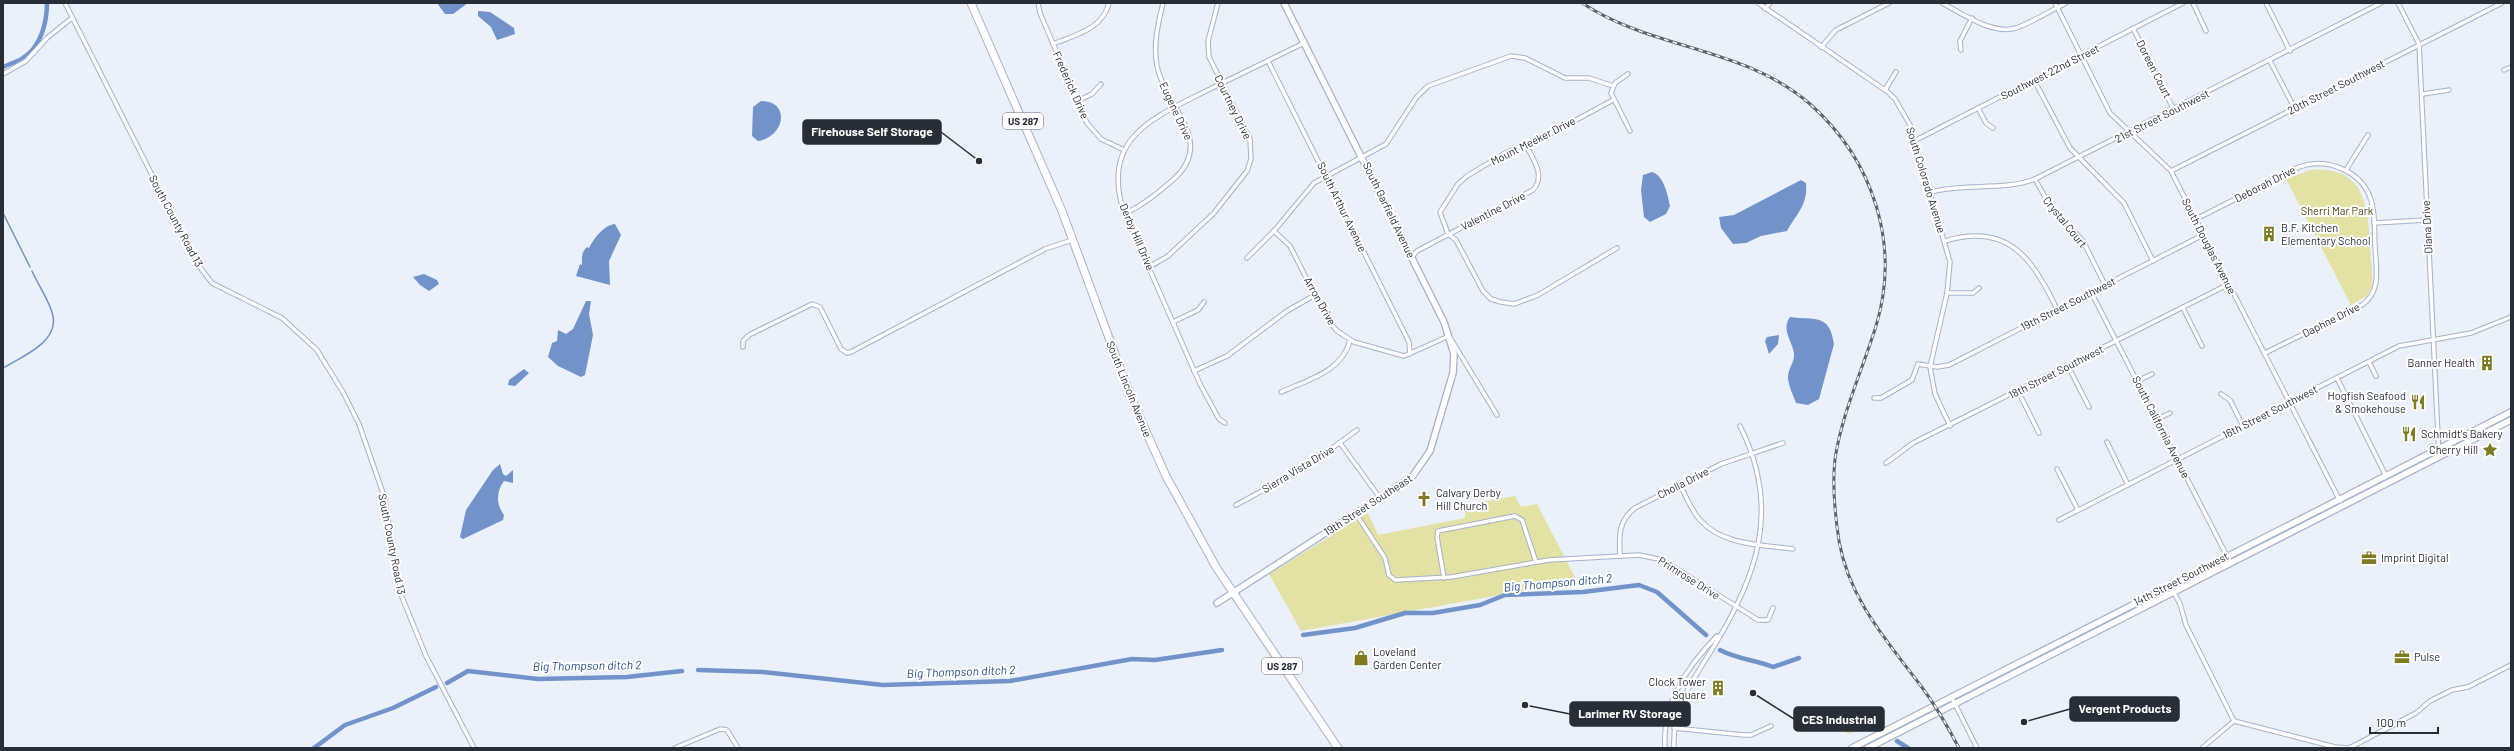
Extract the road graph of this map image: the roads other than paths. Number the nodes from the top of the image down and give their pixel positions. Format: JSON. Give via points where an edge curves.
{"nodes":[{"id":1,"x":65,"y":3,"type":"edge"},
{"id":2,"x":971,"y":3,"type":"edge"},
{"id":3,"x":1038,"y":3,"type":"edge"},
{"id":4,"x":1109,"y":3,"type":"edge"},
{"id":5,"x":1163,"y":3,"type":"edge"},
{"id":6,"x":1218,"y":3,"type":"edge"},
{"id":7,"x":1284,"y":3,"type":"edge"},
{"id":8,"x":1758,"y":3,"type":"edge"},
{"id":9,"x":1770,"y":3,"type":"edge"},
{"id":10,"x":1889,"y":3,"type":"edge"},
{"id":11,"x":1942,"y":3,"type":"edge"},
{"id":12,"x":2055,"y":3,"type":"edge"},
{"id":13,"x":2066,"y":3,"type":"edge"},
{"id":14,"x":2183,"y":3,"type":"edge"},
{"id":15,"x":2193,"y":3,"type":"edge"},
{"id":16,"x":2266,"y":3,"type":"edge"},
{"id":17,"x":2381,"y":3,"type":"edge"},
{"id":18,"x":2398,"y":3,"type":"edge"},
{"id":19,"x":2502,"y":3,"type":"edge"},
{"id":20,"x":2057,"y":8,"type":"junction"},
{"id":21,"x":1766,"y":9,"type":"junction"},
{"id":22,"x":72,"y":18,"type":"junction"},
{"id":23,"x":1972,"y":18,"type":"junction"},
{"id":24,"x":2133,"y":28,"type":"junction"},
{"id":25,"x":2206,"y":31,"type":"dead end"},
{"id":26,"x":1304,"y":43,"type":"junction"},
{"id":27,"x":1053,"y":44,"type":"junction"},
{"id":28,"x":2419,"y":44,"type":"junction"},
{"id":29,"x":1821,"y":47,"type":"junction"},
{"id":30,"x":1961,"y":50,"type":"dead end"},
{"id":31,"x":2290,"y":51,"type":"junction"},
{"id":32,"x":2082,"y":56,"type":"junction"},
{"id":33,"x":1268,"y":61,"type":"junction"},
{"id":34,"x":2270,"y":61,"type":"junction"},
{"id":35,"x":2511,"y":67,"type":"edge"},
{"id":36,"x":2504,"y":70,"type":"dead end"},
{"id":37,"x":1896,"y":72,"type":"dead end"},
{"id":38,"x":3,"y":74,"type":"edge"},
{"id":39,"x":1628,"y":74,"type":"dead end"},
{"id":40,"x":2034,"y":80,"type":"junction"},
{"id":41,"x":1221,"y":83,"type":"junction"},
{"id":42,"x":1102,"y":84,"type":"dead end"},
{"id":43,"x":1613,"y":86,"type":"junction"},
{"id":44,"x":1885,"y":90,"type":"junction"},
{"id":45,"x":2449,"y":90,"type":"dead end"},
{"id":46,"x":2423,"y":94,"type":"junction"},
{"id":47,"x":1613,"y":100,"type":"junction"},
{"id":48,"x":1077,"y":101,"type":"junction"},
{"id":49,"x":1175,"y":107,"type":"junction"},
{"id":50,"x":1978,"y":108,"type":"junction"},
{"id":51,"x":2294,"y":109,"type":"junction"},
{"id":52,"x":2174,"y":110,"type":"junction"},
{"id":53,"x":1993,"y":128,"type":"dead end"},
{"id":54,"x":1630,"y":131,"type":"dead end"},
{"id":55,"x":2130,"y":132,"type":"junction"},
{"id":56,"x":2368,"y":135,"type":"dead end"},
{"id":57,"x":1916,"y":140,"type":"junction"},
{"id":58,"x":1526,"y":145,"type":"junction"},
{"id":59,"x":1124,"y":150,"type":"junction"},
{"id":60,"x":1363,"y":158,"type":"junction"},
{"id":61,"x":2078,"y":158,"type":"junction"},
{"id":62,"x":2346,"y":170,"type":"junction"},
{"id":63,"x":2171,"y":171,"type":"junction"},
{"id":64,"x":1327,"y":176,"type":"junction"},
{"id":65,"x":2035,"y":179,"type":"junction"},
{"id":66,"x":1931,"y":192,"type":"junction"},
{"id":67,"x":1126,"y":213,"type":"junction"},
{"id":68,"x":2196,"y":219,"type":"junction"},
{"id":69,"x":2427,"y":220,"type":"junction"},
{"id":70,"x":2374,"y":223,"type":"junction"},
{"id":71,"x":1274,"y":231,"type":"junction"},
{"id":72,"x":1448,"y":234,"type":"junction"},
{"id":73,"x":2203,"y":235,"type":"junction"},
{"id":74,"x":1072,"y":240,"type":"junction"},
{"id":75,"x":1945,"y":241,"type":"junction"},
{"id":76,"x":1617,"y":248,"type":"dead end"},
{"id":77,"x":1412,"y":257,"type":"junction"},
{"id":78,"x":1247,"y":258,"type":"dead end"},
{"id":79,"x":2153,"y":261,"type":"junction"},
{"id":80,"x":1149,"y":267,"type":"junction"},
{"id":81,"x":2229,"y":284,"type":"junction"},
{"id":82,"x":2105,"y":285,"type":"junction"},
{"id":83,"x":1979,"y":288,"type":"dead end"},
{"id":84,"x":2091,"y":292,"type":"junction"},
{"id":85,"x":1947,"y":293,"type":"junction"},
{"id":86,"x":1315,"y":294,"type":"junction"},
{"id":87,"x":1204,"y":302,"type":"dead end"},
{"id":88,"x":2183,"y":308,"type":"junction"},
{"id":89,"x":2057,"y":309,"type":"junction"},
{"id":90,"x":2511,"y":316,"type":"edge"},
{"id":91,"x":1173,"y":322,"type":"junction"},
{"id":92,"x":1449,"y":336,"type":"junction"},
{"id":93,"x":1350,"y":340,"type":"junction"},
{"id":94,"x":2433,"y":340,"type":"junction"},
{"id":95,"x":2117,"y":341,"type":"junction"},
{"id":96,"x":2202,"y":346,"type":"dead end"},
{"id":97,"x":743,"y":347,"type":"dead end"},
{"id":98,"x":1410,"y":354,"type":"junction"},
{"id":99,"x":2265,"y":354,"type":"junction"},
{"id":100,"x":2368,"y":362,"type":"junction"},
{"id":101,"x":2068,"y":366,"type":"junction"},
{"id":102,"x":1930,"y":367,"type":"junction"},
{"id":103,"x":1194,"y":371,"type":"junction"},
{"id":104,"x":2152,"y":374,"type":"dead end"},
{"id":105,"x":2376,"y":376,"type":"dead end"},
{"id":106,"x":2337,"y":378,"type":"junction"},
{"id":107,"x":2137,"y":381,"type":"junction"},
{"id":108,"x":2018,"y":391,"type":"junction"},
{"id":109,"x":1282,"y":392,"type":"dead end"},
{"id":110,"x":2222,"y":394,"type":"dead end"},
{"id":111,"x":1874,"y":398,"type":"dead end"},
{"id":112,"x":2289,"y":402,"type":"junction"},
{"id":113,"x":2088,"y":407,"type":"dead end"},
{"id":114,"x":2511,"y":412,"type":"edge"},
{"id":115,"x":2170,"y":413,"type":"dead end"},
{"id":116,"x":1497,"y":415,"type":"dead end"},
{"id":117,"x":2156,"y":419,"type":"junction"},
{"id":118,"x":2511,"y":420,"type":"edge"},
{"id":119,"x":1225,"y":423,"type":"dead end"},
{"id":120,"x":1740,"y":426,"type":"dead end"},
{"id":121,"x":1950,"y":426,"type":"junction"},
{"id":122,"x":2243,"y":426,"type":"junction"},
{"id":123,"x":1357,"y":430,"type":"dead end"},
{"id":124,"x":2039,"y":433,"type":"dead end"},
{"id":125,"x":2107,"y":442,"type":"dead end"},
{"id":126,"x":1340,"y":443,"type":"junction"},
{"id":127,"x":1783,"y":443,"type":"dead end"},
{"id":128,"x":2438,"y":450,"type":"junction"},
{"id":129,"x":1752,"y":453,"type":"junction"},
{"id":130,"x":2439,"y":456,"type":"junction"},
{"id":131,"x":2177,"y":460,"type":"junction"},
{"id":132,"x":1886,"y":463,"type":"dead end"},
{"id":133,"x":2057,"y":468,"type":"dead end"},
{"id":134,"x":2386,"y":476,"type":"junction"},
{"id":135,"x":1680,"y":484,"type":"junction"},
{"id":136,"x":2128,"y":485,"type":"junction"},
{"id":137,"x":1381,"y":498,"type":"junction"},
{"id":138,"x":2340,"y":503,"type":"junction"},
{"id":139,"x":1236,"y":505,"type":"dead end"},
{"id":140,"x":2078,"y":510,"type":"junction"},
{"id":141,"x":1356,"y":514,"type":"junction"},
{"id":142,"x":2059,"y":520,"type":"dead end"},
{"id":143,"x":1759,"y":543,"type":"junction"},
{"id":144,"x":1793,"y":548,"type":"dead end"},
{"id":145,"x":1620,"y":556,"type":"junction"},
{"id":146,"x":2227,"y":556,"type":"junction"},
{"id":147,"x":1536,"y":562,"type":"junction"},
{"id":148,"x":2230,"y":562,"type":"junction"},
{"id":149,"x":1444,"y":578,"type":"junction"},
{"id":150,"x":2170,"y":584,"type":"junction"},
{"id":151,"x":2174,"y":591,"type":"junction"},
{"id":152,"x":1232,"y":593,"type":"junction"},
{"id":153,"x":1217,"y":603,"type":"dead end"},
{"id":154,"x":1736,"y":608,"type":"junction"},
{"id":155,"x":1773,"y":608,"type":"dead end"},
{"id":156,"x":1719,"y":634,"type":"junction"},
{"id":157,"x":2511,"y":665,"type":"edge"},
{"id":158,"x":1951,"y":696,"type":"junction"},
{"id":159,"x":1955,"y":703,"type":"junction"},
{"id":160,"x":2234,"y":721,"type":"junction"},
{"id":161,"x":1770,"y":726,"type":"dead end"},
{"id":162,"x":1674,"y":728,"type":"junction"},
{"id":163,"x":474,"y":748,"type":"edge"},
{"id":164,"x":675,"y":748,"type":"edge"},
{"id":165,"x":738,"y":748,"type":"edge"},
{"id":166,"x":1338,"y":748,"type":"edge"},
{"id":167,"x":1665,"y":748,"type":"edge"},
{"id":168,"x":1674,"y":748,"type":"edge"},
{"id":169,"x":1852,"y":748,"type":"edge"},
{"id":170,"x":1868,"y":748,"type":"edge"},
{"id":171,"x":1977,"y":748,"type":"edge"},
{"id":172,"x":2202,"y":748,"type":"edge"}],
"edges":[{"from":1,"to":22,"type":"street","name":"South County Road 13"},
{"from":2,"to":74,"type":"highway","name":"South Lincoln Avenue","number":"US 287"},
{"from":3,"to":27,"type":"street","name":"Frederick Drive"},
{"from":4,"to":27,"type":"street","via":[[1105,15],[1097,24]]},
{"from":5,"to":49,"type":"street","name":"Eugene Drive","via":[[1156,30],[1156,58],[1163,84]]},
{"from":6,"to":41,"type":"street","name":"Courtney Drive","via":[[1208,45],[1211,61]]},
{"from":7,"to":26,"type":"main road","name":"South Garfield Avenue"},
{"from":8,"to":21,"type":"street","name":"South Colorado Avenue"},
{"from":9,"to":21,"type":"street"},
{"from":10,"to":29,"type":"street","via":[[1836,30]]},
{"from":11,"to":23,"type":"street"},
{"from":12,"to":20,"type":"street","name":"South Douglas Avenue"},
{"from":13,"to":20,"type":"street"},
{"from":14,"to":24,"type":"street","name":"Southwest 22nd Street"},
{"from":15,"to":25,"type":"street"},
{"from":16,"to":31,"type":"street"},
{"from":17,"to":31,"type":"street","name":"21st Street Southwest"},
{"from":18,"to":28,"type":"street","name":"Diana Drive"},
{"from":19,"to":28,"type":"street","name":"20th Street Southwest"},
{"from":20,"to":23,"type":"street","via":[[2013,28],[1994,28]]},
{"from":20,"to":32,"type":"street","name":"South Douglas Avenue"},
{"from":21,"to":29,"type":"street","name":"South Colorado Avenue"},
{"from":22,"to":38,"type":"street","via":[[47,38],[26,61]]},
{"from":22,"to":163,"type":"street","name":"South County Road 13","via":[[196,262],[212,283],[282,318],[317,350],[344,394],[359,424],[384,496],[402,597],[426,656]]},
{"from":23,"to":30,"type":"street","via":[[1960,41]]},
{"from":24,"to":32,"type":"street","name":"Southwest 22nd Street"},
{"from":24,"to":52,"type":"street","name":"Doreen Court"},
{"from":26,"to":33,"type":"street","name":"Derby Hill Drive"},
{"from":26,"to":60,"type":"main road","name":"South Garfield Avenue"},
{"from":27,"to":48,"type":"street","name":"Frederick Drive"},
{"from":28,"to":46,"type":"street","name":"Diana Drive"},
{"from":28,"to":51,"type":"street","name":"20th Street Southwest"},
{"from":29,"to":44,"type":"street","name":"South Colorado Avenue"},
{"from":31,"to":34,"type":"street","name":"21st Street Southwest"},
{"from":32,"to":40,"type":"street","name":"Southwest 22nd Street"},
{"from":32,"to":55,"type":"street","name":"South Douglas Avenue","via":[[2110,113]]},
{"from":33,"to":41,"type":"street","name":"Derby Hill Drive"},
{"from":33,"to":64,"type":"street","name":"South Arthur Avenue"},
{"from":34,"to":51,"type":"street"},
{"from":34,"to":52,"type":"street","name":"21st Street Southwest"},
{"from":35,"to":36,"type":"street"},
{"from":37,"to":44,"type":"street"},
{"from":39,"to":43,"type":"street"},
{"from":40,"to":50,"type":"street","name":"Southwest 22nd Street"},
{"from":40,"to":61,"type":"street","via":[[2064,139]]},
{"from":41,"to":49,"type":"street","name":"Derby Hill Drive"},
{"from":41,"to":80,"type":"street","name":"Courtney Drive","via":[[1251,143],[1251,159],[1247,171],[1214,213],[1162,260]]},
{"from":42,"to":48,"type":"street","via":[[1092,94]]},
{"from":43,"to":47,"type":"street"},
{"from":43,"to":60,"type":"street","via":[[1589,78],[1565,78],[1525,58],[1505,57],[1428,86],[1416,98],[1386,144]]},
{"from":44,"to":57,"type":"street","name":"South Colorado Avenue","via":[[1906,115]]},
{"from":45,"to":46,"type":"street"},
{"from":46,"to":69,"type":"street","name":"Diana Drive"},
{"from":47,"to":54,"type":"street"},
{"from":47,"to":58,"type":"street","name":"Mount Meeker Drive"},
{"from":48,"to":59,"type":"street","name":"Frederick Drive","via":[[1085,119],[1097,135],[1109,144]]},
{"from":49,"to":59,"type":"street","name":"Derby Hill Drive","via":[[1144,124]]},
{"from":49,"to":67,"type":"street","name":"Eugene Drive","via":[[1192,142],[1192,154],[1188,163],[1158,194]]},
{"from":50,"to":53,"type":"street","via":[[1986,123]]},
{"from":50,"to":57,"type":"street","name":"Southwest 22nd Street"},
{"from":51,"to":63,"type":"street","name":"20th Street Southwest"},
{"from":52,"to":55,"type":"street","name":"21st Street Southwest"},
{"from":55,"to":61,"type":"street","name":"21st Street Southwest"},
{"from":55,"to":63,"type":"street","name":"South Douglas Avenue"},
{"from":56,"to":62,"type":"street"},
{"from":57,"to":66,"type":"street","name":"South Colorado Avenue"},
{"from":58,"to":72,"type":"street","name":"Mount Meeker Drive","via":[[1507,152],[1458,184],[1440,212]]},
{"from":58,"to":72,"type":"street","name":"Valentine Drive","via":[[1538,172],[1535,187],[1530,192]]},
{"from":59,"to":67,"type":"street","name":"Derby Hill Drive","via":[[1118,180]]},
{"from":60,"to":64,"type":"street"},
{"from":60,"to":77,"type":"main road","name":"South Garfield Avenue"},
{"from":61,"to":65,"type":"street","name":"21st Street Southwest"},
{"from":61,"to":79,"type":"street","via":[[2124,203]]},
{"from":62,"to":68,"type":"street","name":"Deborah Drive","via":[[2324,163],[2304,165]]},
{"from":62,"to":70,"type":"street","name":"Deborah Drive","via":[[2356,177],[2369,195]]},
{"from":63,"to":68,"type":"street","name":"South Douglas Avenue"},
{"from":64,"to":71,"type":"street","via":[[1311,186]]},
{"from":64,"to":98,"type":"street","name":"South Arthur Avenue","via":[[1409,342]]},
{"from":65,"to":66,"type":"street","name":"21st Street Southwest","via":[[2020,184],[1950,187]]},
{"from":65,"to":82,"type":"street","name":"Crystal Court","via":[[2050,206],[2083,241]]},
{"from":66,"to":75,"type":"street","name":"South Colorado Avenue"},
{"from":67,"to":80,"type":"street","name":"Derby Hill Drive"},
{"from":68,"to":73,"type":"street","name":"South Douglas Avenue"},
{"from":69,"to":70,"type":"street"},
{"from":69,"to":94,"type":"street","name":"Diana Drive"},
{"from":70,"to":99,"type":"street","name":"Daphne Drive","via":[[2376,282],[2371,297],[2362,305]]},
{"from":71,"to":78,"type":"street"},
{"from":71,"to":86,"type":"street","name":"Arron Drive","via":[[1290,246]]},
{"from":72,"to":76,"type":"street","name":"Mount Meeker Drive","via":[[1456,240],[1483,291],[1491,299],[1514,304],[1538,296]]},
{"from":72,"to":77,"type":"street","name":"Valentine Drive","via":[[1417,251]]},
{"from":73,"to":79,"type":"street","name":"19th Street Southwest"},
{"from":73,"to":81,"type":"street","name":"South Douglas Avenue"},
{"from":74,"to":97,"type":"street","via":[[1045,249],[851,352],[841,349],[822,309],[812,304],[749,335],[743,341]]},
{"from":74,"to":152,"type":"highway","name":"South Lincoln Avenue","number":"US 287","via":[[1146,434],[1200,540]]},
{"from":75,"to":85,"type":"street","name":"South Colorado Avenue","via":[[1950,262]]},
{"from":75,"to":89,"type":"street","via":[[1991,236],[2008,242],[2039,272]]},
{"from":77,"to":92,"type":"main road","name":"South Garfield Avenue"},
{"from":79,"to":82,"type":"street","name":"19th Street Southwest"},
{"from":80,"to":91,"type":"street","name":"Derby Hill Drive"},
{"from":81,"to":88,"type":"street","name":"18th Street Southwest"},
{"from":81,"to":99,"type":"street","name":"South Douglas Avenue"},
{"from":82,"to":84,"type":"street","name":"19th Street Southwest"},
{"from":83,"to":85,"type":"street","via":[[1973,293]]},
{"from":84,"to":89,"type":"street","name":"19th Street Southwest"},
{"from":84,"to":95,"type":"street","name":"South California Avenue"},
{"from":85,"to":102,"type":"street","name":"South Colorado Avenue"},
{"from":86,"to":93,"type":"street","name":"Arron Drive","via":[[1330,323],[1337,332]]},
{"from":86,"to":103,"type":"street","via":[[1287,311],[1227,356]]},
{"from":87,"to":91,"type":"street","via":[[1198,310]]},
{"from":88,"to":95,"type":"street","name":"18th Street Southwest"},
{"from":88,"to":96,"type":"street"},
{"from":89,"to":102,"type":"street","name":"19th Street Southwest","via":[[1948,365]]},
{"from":90,"to":94,"type":"street","name":"16th Street Southwest","via":[[2478,331]]},
{"from":91,"to":103,"type":"street","name":"Derby Hill Drive"},
{"from":92,"to":98,"type":"street","name":"Arron Drive"},
{"from":92,"to":116,"type":"street","name":"South Garfield Avenue"},
{"from":92,"to":137,"type":"main road","name":"19th Street Southeast","via":[[1454,354],[1453,373],[1430,451],[1412,477]]},
{"from":93,"to":98,"type":"street","name":"Arron Drive","via":[[1395,355]]},
{"from":93,"to":109,"type":"street","via":[[1344,356],[1334,366]]},
{"from":94,"to":100,"type":"street","name":"16th Street Southwest","via":[[2406,344]]},
{"from":94,"to":128,"type":"street","name":"Diana Drive"},
{"from":95,"to":101,"type":"street","name":"18th Street Southwest"},
{"from":95,"to":107,"type":"street","name":"South California Avenue"},
{"from":99,"to":112,"type":"street","name":"South Douglas Avenue"},
{"from":100,"to":105,"type":"street"},
{"from":100,"to":106,"type":"street","name":"16th Street Southwest"},
{"from":101,"to":108,"type":"street","name":"18th Street Southwest"},
{"from":101,"to":113,"type":"street"},
{"from":102,"to":111,"type":"street","name":"19th Street Southwest","via":[[1918,364],[1912,380],[1882,398]]},
{"from":102,"to":121,"type":"street","name":"South Colorado Avenue","via":[[1935,394]]},
{"from":103,"to":119,"type":"street","name":"Derby Hill Drive","via":[[1219,419]]},
{"from":104,"to":107,"type":"street"},
{"from":106,"to":112,"type":"street","name":"16th Street Southwest"},
{"from":106,"to":134,"type":"street"},
{"from":107,"to":117,"type":"street","name":"South California Avenue"},
{"from":108,"to":121,"type":"street","name":"18th Street Southwest"},
{"from":108,"to":124,"type":"street"},
{"from":110,"to":122,"type":"street","via":[[2230,400]]},
{"from":112,"to":122,"type":"street","name":"16th Street Southwest"},
{"from":112,"to":138,"type":"street","name":"South Douglas Avenue"},
{"from":114,"to":128,"type":"main road","name":"14th Street Southwest"},
{"from":115,"to":117,"type":"street"},
{"from":117,"to":131,"type":"street","name":"South California Avenue"},
{"from":118,"to":130,"type":"main road","name":"14th Street Southwest"},
{"from":120,"to":129,"type":"street"},
{"from":121,"to":132,"type":"street","name":"18th Street Southwest","via":[[1913,444]]},
{"from":122,"to":131,"type":"street","name":"16th Street Southwest"},
{"from":123,"to":126,"type":"street","name":"Sierra Vista Drive"},
{"from":125,"to":136,"type":"street"},
{"from":126,"to":137,"type":"street"},
{"from":126,"to":139,"type":"street","name":"Sierra Vista Drive","via":[[1306,467]]},
{"from":127,"to":129,"type":"street","name":"Cholla Drive"},
{"from":128,"to":130,"type":"street","name":"Diana Drive"},
{"from":128,"to":134,"type":"main road","name":"14th Street Southwest"},
{"from":129,"to":135,"type":"street","name":"Cholla Drive","via":[[1721,464]]},
{"from":129,"to":143,"type":"street","via":[[1761,504]]},
{"from":130,"to":138,"type":"main road","name":"14th Street Southwest"},
{"from":131,"to":136,"type":"street","name":"16th Street Southwest"},
{"from":131,"to":146,"type":"street","name":"South California Avenue"},
{"from":133,"to":140,"type":"street"},
{"from":134,"to":138,"type":"main road","name":"14th Street Southwest"},
{"from":135,"to":143,"type":"street","via":[[1696,515],[1711,530],[1732,539]]},
{"from":135,"to":145,"type":"street","name":"Cholla Drive","via":[[1635,508],[1626,516],[1619,531]]},
{"from":136,"to":140,"type":"street","name":"16th Street Southwest"},
{"from":137,"to":141,"type":"main road","name":"19th Street Southeast"},
{"from":138,"to":146,"type":"main road","name":"14th Street Southwest"},
{"from":138,"to":148,"type":"main road","name":"14th Street Southwest"},
{"from":140,"to":142,"type":"street","name":"16th Street Southwest"},
{"from":141,"to":149,"type":"street","name":"Primrose Drive","via":[[1385,558],[1389,575],[1393,579]]},
{"from":141,"to":152,"type":"main road","name":"19th Street Southeast"},
{"from":143,"to":144,"type":"street"},
{"from":143,"to":154,"type":"street","via":[[1749,580]]},
{"from":145,"to":147,"type":"street","name":"Primrose Drive"},
{"from":145,"to":154,"type":"street","name":"Primrose Drive","via":[[1647,555],[1662,560]]},
{"from":146,"to":148,"type":"street","name":"South California Avenue"},
{"from":146,"to":150,"type":"main road","name":"14th Street Southwest"},
{"from":147,"to":149,"type":"street","name":"Primrose Drive"},
{"from":147,"to":149,"type":"street","via":[[1522,520],[1515,516],[1438,531]]},
{"from":148,"to":151,"type":"main road","name":"14th Street Southwest"},
{"from":150,"to":151,"type":"street"},
{"from":150,"to":158,"type":"main road","name":"14th Street Southwest"},
{"from":151,"to":159,"type":"main road","name":"14th Street Southwest"},
{"from":151,"to":160,"type":"street","via":[[2186,625]]},
{"from":152,"to":153,"type":"main road","name":"19th Street Southeast"},
{"from":152,"to":166,"type":"highway","name":"South Lincoln Avenue","number":"US 287"},
{"from":154,"to":155,"type":"street","name":"Primrose Drive","via":[[1765,622]]},
{"from":154,"to":156,"type":"street"},
{"from":156,"to":162,"type":"street","via":[[1683,695]]},
{"from":156,"to":167,"type":"street","via":[[1689,669],[1674,695],[1665,726]]},
{"from":157,"to":160,"type":"street","via":[[2468,687],[2452,690],[2430,701],[2416,713],[2349,748],[2335,747]]},
{"from":158,"to":159,"type":"street"},
{"from":158,"to":169,"type":"main road","name":"14th Street Southwest"},
{"from":159,"to":170,"type":"main road","name":"14th Street Southwest"},
{"from":159,"to":171,"type":"street"},
{"from":160,"to":172,"type":"street"},
{"from":161,"to":162,"type":"street","via":[[1744,736]]},
{"from":162,"to":168,"type":"street"},
{"from":164,"to":165,"type":"street","via":[[715,730],[727,730]]}]}
